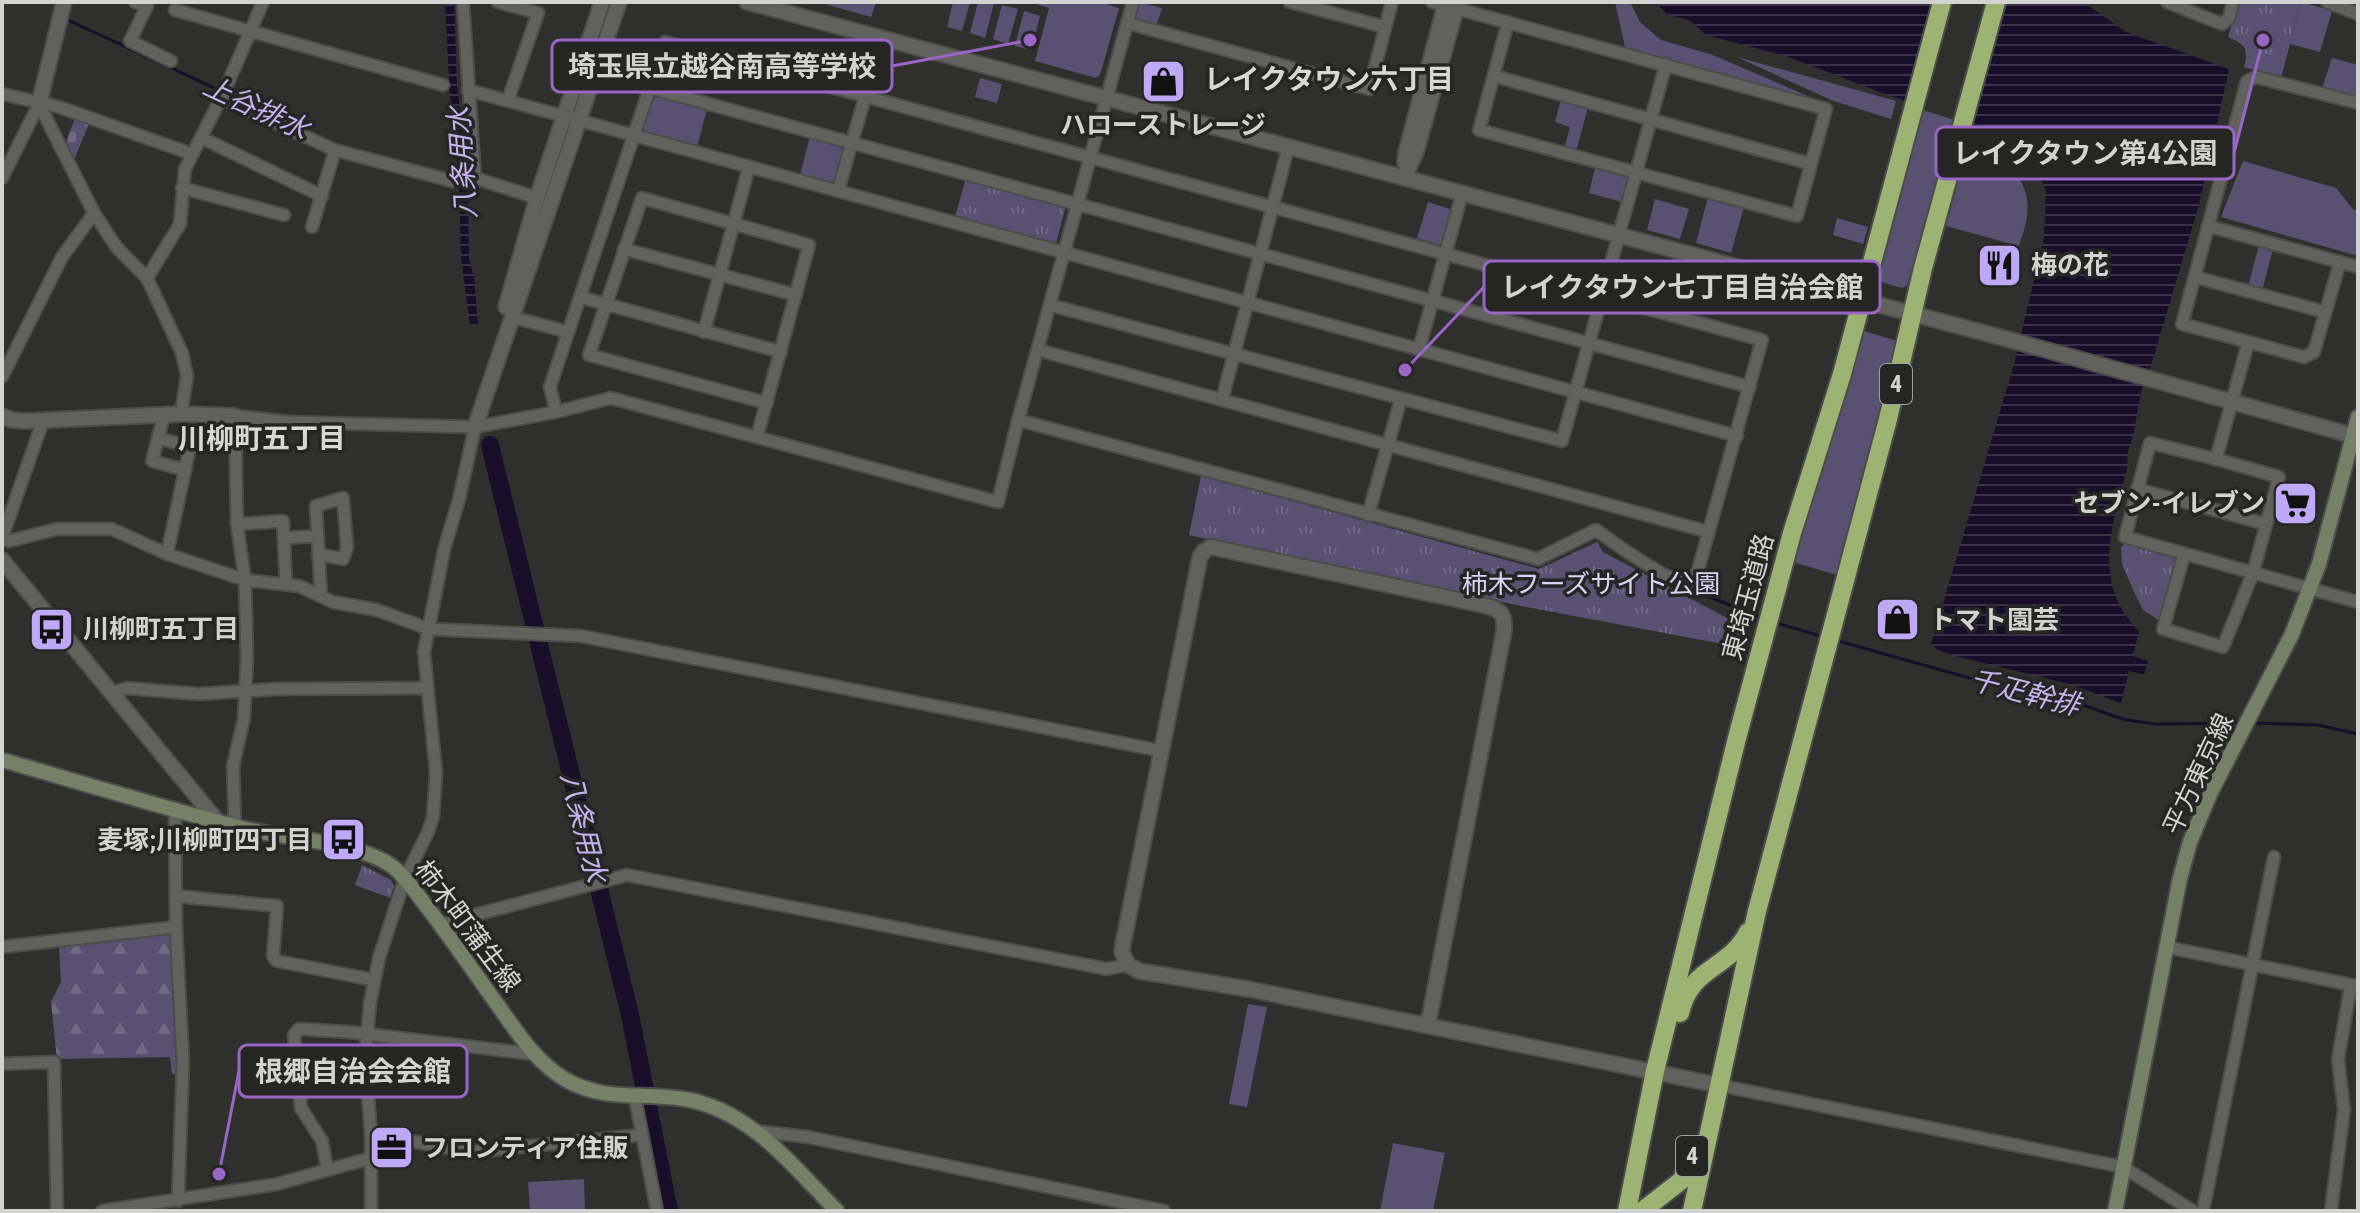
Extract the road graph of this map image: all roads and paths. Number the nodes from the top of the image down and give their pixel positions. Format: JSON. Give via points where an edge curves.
{"nodes":[{"id":1,"x":64,"y":2,"type":"edge"},
{"id":2,"x":135,"y":2,"type":"edge"},
{"id":3,"x":263,"y":2,"type":"edge"},
{"id":4,"x":463,"y":2,"type":"edge"},
{"id":5,"x":498,"y":2,"type":"edge"},
{"id":6,"x":602,"y":2,"type":"edge"},
{"id":7,"x":619,"y":2,"type":"edge"},
{"id":8,"x":747,"y":2,"type":"edge"},
{"id":9,"x":1133,"y":2,"type":"edge"},
{"id":10,"x":1290,"y":2,"type":"edge"},
{"id":11,"x":1392,"y":2,"type":"edge"},
{"id":12,"x":1942,"y":2,"type":"edge"},
{"id":13,"x":1996,"y":2,"type":"edge"},
{"id":14,"x":2167,"y":2,"type":"edge"},
{"id":15,"x":2233,"y":2,"type":"edge"},
{"id":16,"x":2327,"y":2,"type":"edge"},
{"id":17,"x":1448,"y":4,"type":"edge"},
{"id":18,"x":175,"y":10,"type":"dead end"},
{"id":19,"x":2358,"y":14,"type":"edge"},
{"id":20,"x":1508,"y":22,"type":"junction"},
{"id":21,"x":1127,"y":23,"type":"junction"},
{"id":22,"x":1385,"y":27,"type":"junction"},
{"id":23,"x":251,"y":32,"type":"junction"},
{"id":24,"x":882,"y":38,"type":"junction"},
{"id":25,"x":171,"y":61,"type":"dead end"},
{"id":26,"x":1666,"y":64,"type":"junction"},
{"id":27,"x":1494,"y":76,"type":"junction"},
{"id":28,"x":443,"y":85,"type":"dead end"},
{"id":29,"x":650,"y":88,"type":"junction"},
{"id":30,"x":468,"y":90,"type":"junction"},
{"id":31,"x":2,"y":94,"type":"edge"},
{"id":32,"x":223,"y":94,"type":"junction"},
{"id":33,"x":866,"y":96,"type":"junction"},
{"id":34,"x":1106,"y":98,"type":"junction"},
{"id":35,"x":508,"y":100,"type":"junction"},
{"id":36,"x":2358,"y":103,"type":"edge"},
{"id":37,"x":39,"y":104,"type":"junction"},
{"id":38,"x":1650,"y":118,"type":"junction"},
{"id":39,"x":571,"y":119,"type":"junction"},
{"id":40,"x":634,"y":136,"type":"junction"},
{"id":41,"x":202,"y":138,"type":"junction"},
{"id":42,"x":852,"y":142,"type":"junction"},
{"id":43,"x":1288,"y":148,"type":"junction"},
{"id":44,"x":335,"y":150,"type":"junction"},
{"id":45,"x":192,"y":154,"type":"junction"},
{"id":46,"x":1090,"y":157,"type":"junction"},
{"id":47,"x":1811,"y":164,"type":"junction"},
{"id":48,"x":749,"y":167,"type":"junction"},
{"id":49,"x":1636,"y":174,"type":"junction"},
{"id":50,"x":2,"y":178,"type":"edge"},
{"id":51,"x":1404,"y":178,"type":"junction"},
{"id":52,"x":452,"y":181,"type":"dead end"},
{"id":53,"x":182,"y":188,"type":"junction"},
{"id":54,"x":838,"y":191,"type":"junction"},
{"id":55,"x":1462,"y":194,"type":"junction"},
{"id":56,"x":322,"y":196,"type":"junction"},
{"id":57,"x":537,"y":198,"type":"junction"},
{"id":58,"x":1078,"y":204,"type":"junction"},
{"id":59,"x":1273,"y":206,"type":"junction"},
{"id":60,"x":94,"y":213,"type":"junction"},
{"id":61,"x":284,"y":215,"type":"dead end"},
{"id":62,"x":733,"y":224,"type":"junction"},
{"id":63,"x":2208,"y":226,"type":"junction"},
{"id":64,"x":312,"y":227,"type":"dead end"},
{"id":65,"x":1618,"y":237,"type":"junction"},
{"id":66,"x":624,"y":249,"type":"junction"},
{"id":67,"x":1065,"y":253,"type":"junction"},
{"id":68,"x":1260,"y":254,"type":"junction"},
{"id":69,"x":1446,"y":254,"type":"junction"},
{"id":70,"x":2340,"y":262,"type":"junction"},
{"id":71,"x":2358,"y":267,"type":"edge"},
{"id":72,"x":719,"y":275,"type":"junction"},
{"id":73,"x":2195,"y":277,"type":"junction"},
{"id":74,"x":147,"y":278,"type":"junction"},
{"id":75,"x":796,"y":295,"type":"junction"},
{"id":76,"x":1603,"y":296,"type":"junction"},
{"id":77,"x":580,"y":297,"type":"junction"},
{"id":78,"x":1433,"y":300,"type":"junction"},
{"id":79,"x":1248,"y":302,"type":"junction"},
{"id":80,"x":1861,"y":302,"type":"junction"},
{"id":81,"x":605,"y":305,"type":"junction"},
{"id":82,"x":1050,"y":305,"type":"junction"},
{"id":83,"x":2325,"y":312,"type":"junction"},
{"id":84,"x":1911,"y":315,"type":"junction"},
{"id":85,"x":512,"y":317,"type":"junction"},
{"id":86,"x":568,"y":332,"type":"junction"},
{"id":87,"x":704,"y":332,"type":"junction"},
{"id":88,"x":1590,"y":342,"type":"junction"},
{"id":89,"x":2248,"y":343,"type":"junction"},
{"id":90,"x":1419,"y":349,"type":"junction"},
{"id":91,"x":1038,"y":350,"type":"junction"},
{"id":92,"x":781,"y":352,"type":"junction"},
{"id":93,"x":1234,"y":354,"type":"junction"},
{"id":94,"x":2,"y":377,"type":"edge"},
{"id":95,"x":1750,"y":387,"type":"junction"},
{"id":96,"x":1577,"y":391,"type":"junction"},
{"id":97,"x":1401,"y":399,"type":"junction"},
{"id":98,"x":1222,"y":400,"type":"junction"},
{"id":99,"x":2231,"y":402,"type":"junction"},
{"id":100,"x":767,"y":403,"type":"junction"},
{"id":101,"x":556,"y":412,"type":"junction"},
{"id":102,"x":181,"y":414,"type":"junction"},
{"id":103,"x":164,"y":415,"type":"junction"},
{"id":104,"x":2,"y":416,"type":"edge"},
{"id":105,"x":235,"y":416,"type":"junction"},
{"id":106,"x":2358,"y":417,"type":"edge"},
{"id":107,"x":1018,"y":420,"type":"junction"},
{"id":108,"x":43,"y":421,"type":"junction"},
{"id":109,"x":475,"y":427,"type":"junction"},
{"id":110,"x":1737,"y":436,"type":"junction"},
{"id":111,"x":2356,"y":436,"type":"edge"},
{"id":112,"x":757,"y":437,"type":"junction"},
{"id":113,"x":158,"y":438,"type":"junction"},
{"id":114,"x":1388,"y":447,"type":"junction"},
{"id":115,"x":2216,"y":459,"type":"junction"},
{"id":116,"x":185,"y":470,"type":"junction"},
{"id":117,"x":2137,"y":489,"type":"junction"},
{"id":118,"x":1368,"y":515,"type":"junction"},
{"id":119,"x":237,"y":524,"type":"junction"},
{"id":120,"x":2266,"y":524,"type":"junction"},
{"id":121,"x":1709,"y":532,"type":"junction"},
{"id":122,"x":317,"y":536,"type":"junction"},
{"id":123,"x":2,"y":538,"type":"edge"},
{"id":124,"x":284,"y":538,"type":"junction"},
{"id":125,"x":167,"y":554,"type":"junction"},
{"id":126,"x":318,"y":554,"type":"junction"},
{"id":127,"x":2184,"y":555,"type":"junction"},
{"id":128,"x":2,"y":560,"type":"edge"},
{"id":129,"x":2253,"y":573,"type":"junction"},
{"id":130,"x":245,"y":580,"type":"junction"},
{"id":131,"x":286,"y":584,"type":"junction"},
{"id":132,"x":2309,"y":589,"type":"junction"},
{"id":133,"x":321,"y":596,"type":"junction"},
{"id":134,"x":2358,"y":602,"type":"edge"},
{"id":135,"x":429,"y":629,"type":"junction"},
{"id":136,"x":427,"y":688,"type":"junction"},
{"id":137,"x":245,"y":690,"type":"junction"},
{"id":138,"x":111,"y":693,"type":"junction"},
{"id":139,"x":1162,"y":751,"type":"junction"},
{"id":140,"x":2,"y":760,"type":"edge"},
{"id":141,"x":175,"y":810,"type":"junction"},
{"id":142,"x":218,"y":822,"type":"junction"},
{"id":143,"x":235,"y":827,"type":"junction"},
{"id":144,"x":2274,"y":857,"type":"dead end"},
{"id":145,"x":405,"y":878,"type":"junction"},
{"id":146,"x":176,"y":896,"type":"junction"},
{"id":147,"x":1757,"y":911,"type":"junction"},
{"id":148,"x":440,"y":924,"type":"junction"},
{"id":149,"x":176,"y":927,"type":"junction"},
{"id":150,"x":2,"y":947,"type":"edge"},
{"id":151,"x":2166,"y":947,"type":"junction"},
{"id":152,"x":1128,"y":965,"type":"junction"},
{"id":153,"x":2252,"y":965,"type":"junction"},
{"id":154,"x":374,"y":980,"type":"junction"},
{"id":155,"x":2354,"y":986,"type":"edge"},
{"id":156,"x":1428,"y":1025,"type":"junction"},
{"id":157,"x":366,"y":1036,"type":"junction"},
{"id":158,"x":533,"y":1054,"type":"junction"},
{"id":159,"x":2,"y":1064,"type":"edge"},
{"id":160,"x":1655,"y":1071,"type":"junction"},
{"id":161,"x":1718,"y":1085,"type":"junction"},
{"id":162,"x":644,"y":1098,"type":"junction"},
{"id":163,"x":2343,"y":1104,"type":"junction"},
{"id":164,"x":2358,"y":1104,"type":"edge"},
{"id":165,"x":756,"y":1131,"type":"junction"},
{"id":166,"x":371,"y":1134,"type":"junction"},
{"id":167,"x":641,"y":1135,"type":"junction"},
{"id":168,"x":371,"y":1158,"type":"junction"},
{"id":169,"x":2123,"y":1167,"type":"junction"},
{"id":170,"x":327,"y":1168,"type":"junction"},
{"id":171,"x":178,"y":1201,"type":"junction"},
{"id":172,"x":57,"y":1211,"type":"edge"},
{"id":173,"x":102,"y":1211,"type":"edge"},
{"id":174,"x":371,"y":1211,"type":"edge"},
{"id":175,"x":657,"y":1211,"type":"edge"},
{"id":176,"x":837,"y":1211,"type":"edge"},
{"id":177,"x":1164,"y":1211,"type":"edge"},
{"id":178,"x":1627,"y":1211,"type":"edge"},
{"id":179,"x":1642,"y":1211,"type":"edge"},
{"id":180,"x":1692,"y":1211,"type":"edge"},
{"id":181,"x":2115,"y":1211,"type":"edge"},
{"id":182,"x":2193,"y":1211,"type":"edge"},
{"id":183,"x":2203,"y":1211,"type":"edge"},
{"id":184,"x":2331,"y":1211,"type":"edge"}],
"edges":[{"from":1,"to":37,"type":"street"},
{"from":2,"to":25,"type":"street","via":[[147,6],[130,41]]},
{"from":3,"to":23,"type":"street"},
{"from":4,"to":30,"type":"street"},
{"from":5,"to":35,"type":"street","via":[[538,13]]},
{"from":6,"to":39,"type":"street"},
{"from":7,"to":39,"type":"street"},
{"from":8,"to":24,"type":"street"},
{"from":9,"to":21,"type":"street"},
{"from":10,"to":22,"type":"street"},
{"from":11,"to":22,"type":"street"},
{"from":12,"to":80,"type":"highway","name":"東埼玉道路","number":"4"},
{"from":13,"to":84,"type":"highway","number":"4"},
{"from":14,"to":15,"type":"street","via":[[2222,24]]},
{"from":16,"to":19,"type":"street"},
{"from":17,"to":20,"type":"street"},
{"from":17,"to":51,"type":"street","via":[[1406,152]]},
{"from":18,"to":23,"type":"street"},
{"from":20,"to":26,"type":"street"},
{"from":20,"to":27,"type":"street"},
{"from":21,"to":22,"type":"street","via":[[1369,89]]},
{"from":21,"to":34,"type":"street"},
{"from":23,"to":28,"type":"street"},
{"from":23,"to":32,"type":"street"},
{"from":24,"to":33,"type":"street"},
{"from":24,"to":34,"type":"street"},
{"from":26,"to":38,"type":"street"},
{"from":26,"to":47,"type":"street","via":[[1826,109]]},
{"from":27,"to":38,"type":"street"},
{"from":27,"to":49,"type":"street","via":[[1479,130]]},
{"from":29,"to":33,"type":"street","via":[[665,42]]},
{"from":29,"to":40,"type":"street"},
{"from":29,"to":42,"type":"street"},
{"from":30,"to":35,"type":"street"},
{"from":30,"to":57,"type":"street","via":[[475,178]]},
{"from":31,"to":37,"type":"street"},
{"from":32,"to":41,"type":"street"},
{"from":32,"to":44,"type":"street"},
{"from":33,"to":42,"type":"street"},
{"from":33,"to":46,"type":"street"},
{"from":34,"to":43,"type":"street"},
{"from":34,"to":46,"type":"street"},
{"from":35,"to":39,"type":"street"},
{"from":36,"to":63,"type":"street","via":[[2256,77],[2247,81]]},
{"from":37,"to":45,"type":"street","via":[[101,120]]},
{"from":37,"to":50,"type":"street"},
{"from":37,"to":60,"type":"street"},
{"from":38,"to":47,"type":"street"},
{"from":38,"to":49,"type":"street"},
{"from":39,"to":40,"type":"street"},
{"from":39,"to":57,"type":"street"},
{"from":39,"to":85,"type":"street"},
{"from":40,"to":48,"type":"street"},
{"from":40,"to":77,"type":"street"},
{"from":41,"to":45,"type":"street"},
{"from":41,"to":56,"type":"street"},
{"from":42,"to":54,"type":"street"},
{"from":42,"to":58,"type":"street"},
{"from":43,"to":51,"type":"street"},
{"from":43,"to":59,"type":"street"},
{"from":44,"to":52,"type":"street"},
{"from":44,"to":56,"type":"street"},
{"from":45,"to":53,"type":"street"},
{"from":46,"to":58,"type":"street"},
{"from":46,"to":59,"type":"street"},
{"from":47,"to":49,"type":"street","via":[[1797,216]]},
{"from":48,"to":54,"type":"street"},
{"from":48,"to":62,"type":"street"},
{"from":49,"to":65,"type":"street"},
{"from":51,"to":55,"type":"street"},
{"from":53,"to":61,"type":"street"},
{"from":53,"to":74,"type":"street","via":[[180,224]]},
{"from":54,"to":67,"type":"street"},
{"from":55,"to":65,"type":"street"},
{"from":55,"to":69,"type":"street"},
{"from":56,"to":64,"type":"street"},
{"from":57,"to":109,"type":"street"},
{"from":58,"to":67,"type":"street"},
{"from":58,"to":68,"type":"street"},
{"from":59,"to":68,"type":"street"},
{"from":59,"to":69,"type":"street"},
{"from":60,"to":74,"type":"street","via":[[117,248]]},
{"from":60,"to":94,"type":"street","via":[[62,257]]},
{"from":62,"to":66,"type":"street","via":[[642,198]]},
{"from":62,"to":72,"type":"street"},
{"from":62,"to":75,"type":"street","via":[[809,245]]},
{"from":63,"to":70,"type":"street"},
{"from":63,"to":73,"type":"street"},
{"from":65,"to":76,"type":"street"},
{"from":65,"to":80,"type":"street"},
{"from":66,"to":72,"type":"street"},
{"from":66,"to":81,"type":"street"},
{"from":67,"to":79,"type":"street"},
{"from":67,"to":82,"type":"street"},
{"from":68,"to":78,"type":"street"},
{"from":68,"to":79,"type":"street"},
{"from":69,"to":76,"type":"street"},
{"from":69,"to":78,"type":"street"},
{"from":70,"to":71,"type":"street"},
{"from":70,"to":83,"type":"street"},
{"from":72,"to":75,"type":"street"},
{"from":72,"to":87,"type":"street"},
{"from":73,"to":83,"type":"street"},
{"from":73,"to":89,"type":"street","via":[[2182,324]]},
{"from":74,"to":102,"type":"street","via":[[182,353],[187,376]]},
{"from":75,"to":92,"type":"street"},
{"from":76,"to":88,"type":"street"},
{"from":76,"to":95,"type":"street","via":[[1762,340]]},
{"from":77,"to":81,"type":"street"},
{"from":77,"to":86,"type":"street"},
{"from":78,"to":88,"type":"street"},
{"from":78,"to":90,"type":"street"},
{"from":79,"to":90,"type":"street"},
{"from":79,"to":93,"type":"street"},
{"from":80,"to":84,"type":"street"},
{"from":80,"to":160,"type":"highway","name":"東埼玉道路","number":"4","via":[[1769,620]]},
{"from":81,"to":87,"type":"street"},
{"from":81,"to":100,"type":"street","via":[[589,355]]},
{"from":82,"to":91,"type":"street"},
{"from":82,"to":93,"type":"street"},
{"from":83,"to":89,"type":"street","via":[[2314,352],[2304,357]]},
{"from":84,"to":99,"type":"street"},
{"from":84,"to":147,"type":"highway","number":"4"},
{"from":85,"to":86,"type":"street"},
{"from":85,"to":109,"type":"street"},
{"from":86,"to":101,"type":"street","via":[[550,387]]},
{"from":87,"to":92,"type":"street"},
{"from":88,"to":95,"type":"street"},
{"from":88,"to":96,"type":"street"},
{"from":89,"to":99,"type":"street"},
{"from":90,"to":96,"type":"street"},
{"from":91,"to":98,"type":"street"},
{"from":91,"to":107,"type":"street"},
{"from":92,"to":100,"type":"street"},
{"from":93,"to":97,"type":"street"},
{"from":93,"to":98,"type":"street"},
{"from":95,"to":110,"type":"street"},
{"from":96,"to":97,"type":"street","via":[[1562,441]]},
{"from":96,"to":110,"type":"street"},
{"from":97,"to":114,"type":"street"},
{"from":98,"to":114,"type":"street"},
{"from":99,"to":111,"type":"street"},
{"from":99,"to":115,"type":"street"},
{"from":100,"to":112,"type":"street"},
{"from":101,"to":109,"type":"street"},
{"from":101,"to":112,"type":"street","via":[[611,398]]},
{"from":102,"to":103,"type":"street"},
{"from":102,"to":105,"type":"street"},
{"from":103,"to":108,"type":"street"},
{"from":103,"to":113,"type":"street"},
{"from":104,"to":108,"type":"street"},
{"from":105,"to":109,"type":"street"},
{"from":105,"to":119,"type":"street"},
{"from":106,"to":111,"type":"main road","name":"平方東京線"},
{"from":107,"to":112,"type":"street","via":[[998,502]]},
{"from":107,"to":118,"type":"street"},
{"from":108,"to":123,"type":"street"},
{"from":109,"to":135,"type":"street"},
{"from":110,"to":121,"type":"street"},
{"from":111,"to":132,"type":"main road","name":"平方東京線"},
{"from":113,"to":116,"type":"street","via":[[190,447]]},
{"from":113,"to":116,"type":"street","via":[[152,461]]},
{"from":114,"to":118,"type":"street"},
{"from":114,"to":121,"type":"street"},
{"from":115,"to":117,"type":"street","via":[[2150,443]]},
{"from":115,"to":120,"type":"street","via":[[2279,477]]},
{"from":116,"to":125,"type":"street"},
{"from":117,"to":120,"type":"street"},
{"from":117,"to":127,"type":"street","via":[[2125,537]]},
{"from":118,"to":121,"type":"street","via":[[1538,559],[1596,530],[1685,584],[1695,581]]},
{"from":119,"to":124,"type":"street","via":[[283,521]]},
{"from":119,"to":130,"type":"street"},
{"from":120,"to":129,"type":"street"},
{"from":122,"to":124,"type":"street"},
{"from":122,"to":126,"type":"street"},
{"from":122,"to":126,"type":"street","via":[[316,506],[343,498],[343,559]]},
{"from":123,"to":125,"type":"street","via":[[9,541],[57,529],[112,529]]},
{"from":124,"to":131,"type":"street"},
{"from":125,"to":130,"type":"street"},
{"from":126,"to":133,"type":"street"},
{"from":127,"to":129,"type":"street"},
{"from":127,"to":129,"type":"street","via":[[2163,629],[2223,647]]},
{"from":128,"to":138,"type":"street"},
{"from":129,"to":132,"type":"street"},
{"from":130,"to":131,"type":"street"},
{"from":130,"to":137,"type":"street"},
{"from":131,"to":133,"type":"street"},
{"from":132,"to":134,"type":"street"},
{"from":132,"to":151,"type":"main road","name":"平方東京線","via":[[2286,648],[2190,842]]},
{"from":133,"to":135,"type":"street"},
{"from":135,"to":136,"type":"street","via":[[424,652]]},
{"from":135,"to":139,"type":"street","via":[[581,636]]},
{"from":136,"to":137,"type":"street"},
{"from":136,"to":145,"type":"street","via":[[436,801],[428,832]]},
{"from":137,"to":138,"type":"street","via":[[199,694],[127,688]]},
{"from":137,"to":143,"type":"street","via":[[233,766]]},
{"from":138,"to":142,"type":"street"},
{"from":139,"to":152,"type":"street","via":[[1123,944]]},
{"from":139,"to":156,"type":"street","via":[[1200,557],[1211,547],[1502,613],[1504,631]]},
{"from":140,"to":141,"type":"main road","name":"柿木町蒲生線"},
{"from":141,"to":142,"type":"main road","name":"柿木町蒲生線"},
{"from":141,"to":146,"type":"street"},
{"from":142,"to":143,"type":"main road","name":"柿木町蒲生線"},
{"from":143,"to":145,"type":"main road","name":"柿木町蒲生線","via":[[355,850]]},
{"from":144,"to":153,"type":"street"},
{"from":145,"to":148,"type":"main road","name":"柿木町蒲生線"},
{"from":145,"to":154,"type":"street"},
{"from":146,"to":149,"type":"street"},
{"from":146,"to":154,"type":"street","via":[[277,906],[277,961]]},
{"from":147,"to":160,"type":"highway","number":"4","via":[[1732,955],[1690,986],[1672,1046]]},
{"from":147,"to":161,"type":"highway","number":"4"},
{"from":148,"to":152,"type":"street","via":[[627,875],[1107,969]]},
{"from":148,"to":158,"type":"main road","name":"柿木町蒲生線"},
{"from":149,"to":150,"type":"street"},
{"from":149,"to":171,"type":"street","via":[[183,1062]]},
{"from":151,"to":153,"type":"street"},
{"from":151,"to":169,"type":"main road","name":"平方東京線"},
{"from":152,"to":156,"type":"street"},
{"from":153,"to":155,"type":"street"},
{"from":153,"to":183,"type":"street"},
{"from":154,"to":157,"type":"street"},
{"from":155,"to":163,"type":"street","via":[[2338,1059]]},
{"from":156,"to":160,"type":"street"},
{"from":157,"to":158,"type":"street"},
{"from":157,"to":166,"type":"street"},
{"from":157,"to":170,"type":"street","via":[[299,1029],[294,1035],[301,1108],[322,1141]]},
{"from":158,"to":162,"type":"main road","name":"柿木町蒲生線","via":[[588,1090]]},
{"from":159,"to":172,"type":"street","via":[[54,1062]]},
{"from":160,"to":161,"type":"street"},
{"from":160,"to":178,"type":"highway","name":"東埼玉道路","number":"4"},
{"from":161,"to":169,"type":"street"},
{"from":161,"to":179,"type":"highway","number":"4","via":[[1701,1114],[1694,1153],[1682,1180]]},
{"from":161,"to":180,"type":"highway","number":"4"},
{"from":162,"to":165,"type":"main road","name":"柿木町蒲生線","via":[[682,1098],[717,1108]]},
{"from":162,"to":167,"type":"street"},
{"from":163,"to":164,"type":"street"},
{"from":163,"to":184,"type":"street"},
{"from":165,"to":176,"type":"main road","name":"柿木町蒲生線"},
{"from":165,"to":177,"type":"street","via":[[808,1137]]},
{"from":166,"to":167,"type":"street","via":[[471,1152]]},
{"from":166,"to":168,"type":"street"},
{"from":167,"to":175,"type":"street"},
{"from":168,"to":170,"type":"street"},
{"from":168,"to":174,"type":"street"},
{"from":169,"to":181,"type":"main road","name":"平方東京線"},
{"from":169,"to":182,"type":"street"},
{"from":170,"to":171,"type":"street","via":[[277,1184]]},
{"from":171,"to":173,"type":"street"}]}
